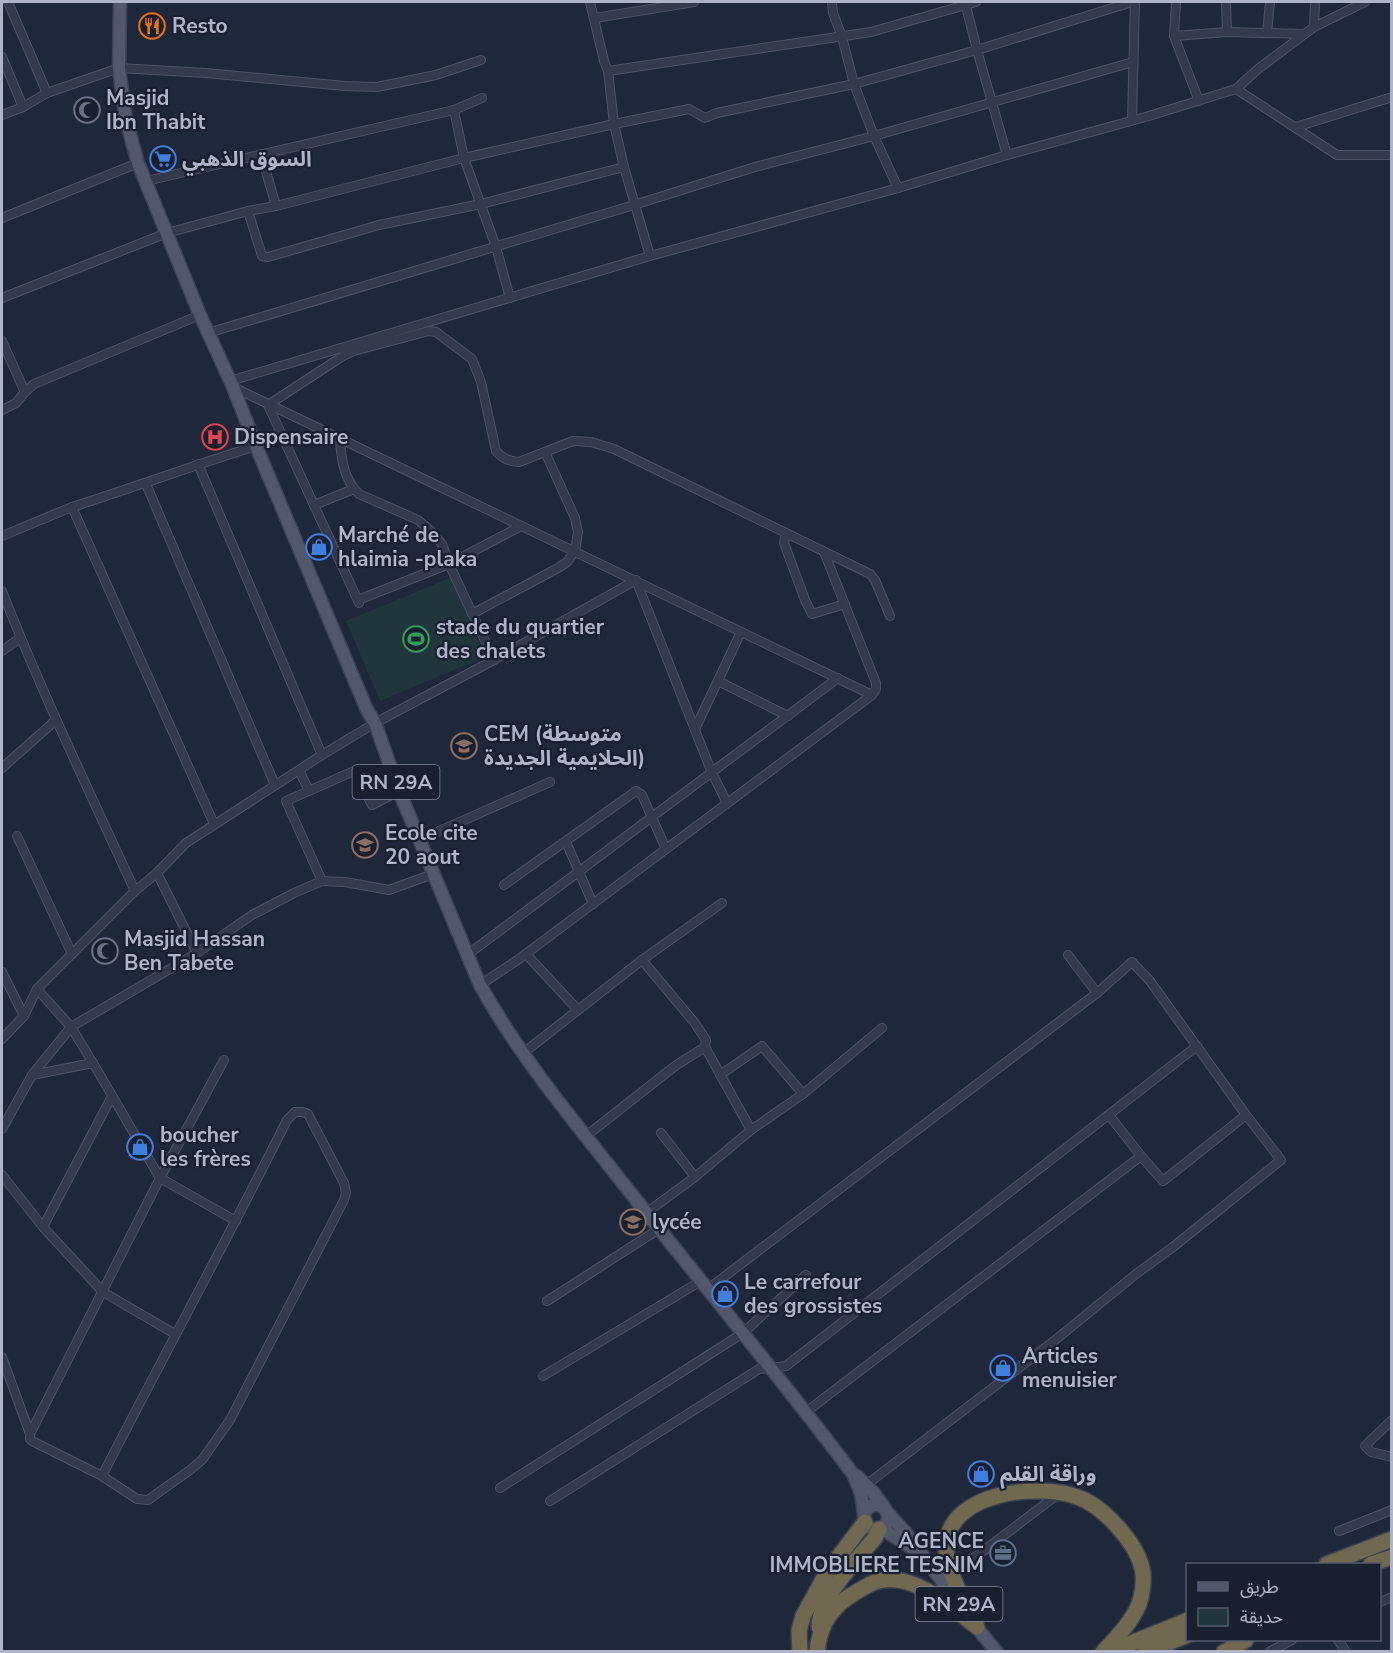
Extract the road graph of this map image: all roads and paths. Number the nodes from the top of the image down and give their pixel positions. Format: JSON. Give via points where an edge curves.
{"nodes":[{"id":1,"x":8,"y":2,"type":"edge"},
{"id":2,"x":120,"y":2,"type":"edge"},
{"id":3,"x":590,"y":2,"type":"edge"},
{"id":4,"x":694,"y":2,"type":"edge"},
{"id":5,"x":832,"y":2,"type":"edge"},
{"id":6,"x":976,"y":2,"type":"edge"},
{"id":7,"x":1133,"y":2,"type":"edge"},
{"id":8,"x":1176,"y":2,"type":"edge"},
{"id":9,"x":1226,"y":2,"type":"edge"},
{"id":10,"x":1270,"y":2,"type":"edge"},
{"id":11,"x":1315,"y":2,"type":"edge"},
{"id":12,"x":1365,"y":2,"type":"edge"},
{"id":13,"x":965,"y":3,"type":"edge"},
{"id":14,"x":595,"y":18,"type":"junction"},
{"id":15,"x":1314,"y":27,"type":"junction"},
{"id":16,"x":1227,"y":32,"type":"junction"},
{"id":17,"x":1267,"y":33,"type":"junction"},
{"id":18,"x":1304,"y":34,"type":"junction"},
{"id":19,"x":1174,"y":36,"type":"junction"},
{"id":20,"x":842,"y":37,"type":"junction"},
{"id":21,"x":977,"y":50,"type":"junction"},
{"id":22,"x":2,"y":57,"type":"edge"},
{"id":23,"x":482,"y":60,"type":"dead end"},
{"id":24,"x":1133,"y":62,"type":"junction"},
{"id":25,"x":119,"y":68,"type":"junction"},
{"id":26,"x":608,"y":71,"type":"junction"},
{"id":27,"x":854,"y":84,"type":"junction"},
{"id":28,"x":1236,"y":89,"type":"junction"},
{"id":29,"x":47,"y":93,"type":"junction"},
{"id":30,"x":1392,"y":97,"type":"edge"},
{"id":31,"x":482,"y":98,"type":"dead end"},
{"id":32,"x":1199,"y":101,"type":"junction"},
{"id":33,"x":992,"y":102,"type":"junction"},
{"id":34,"x":23,"y":107,"type":"junction"},
{"id":35,"x":454,"y":110,"type":"junction"},
{"id":36,"x":2,"y":115,"type":"edge"},
{"id":37,"x":1132,"y":120,"type":"junction"},
{"id":38,"x":614,"y":124,"type":"junction"},
{"id":39,"x":1296,"y":128,"type":"junction"},
{"id":40,"x":874,"y":136,"type":"junction"},
{"id":41,"x":261,"y":154,"type":"junction"},
{"id":42,"x":1007,"y":155,"type":"junction"},
{"id":43,"x":1392,"y":155,"type":"edge"},
{"id":44,"x":464,"y":158,"type":"junction"},
{"id":45,"x":138,"y":163,"type":"junction"},
{"id":46,"x":624,"y":167,"type":"junction"},
{"id":47,"x":146,"y":181,"type":"junction"},
{"id":48,"x":898,"y":188,"type":"junction"},
{"id":49,"x":481,"y":204,"type":"junction"},
{"id":50,"x":634,"y":205,"type":"junction"},
{"id":51,"x":276,"y":206,"type":"junction"},
{"id":52,"x":248,"y":211,"type":"junction"},
{"id":53,"x":2,"y":218,"type":"edge"},
{"id":54,"x":167,"y":233,"type":"junction"},
{"id":55,"x":496,"y":247,"type":"junction"},
{"id":56,"x":650,"y":256,"type":"junction"},
{"id":57,"x":2,"y":298,"type":"edge"},
{"id":58,"x":510,"y":298,"type":"junction"},
{"id":59,"x":200,"y":315,"type":"junction"},
{"id":60,"x":208,"y":333,"type":"junction"},
{"id":61,"x":2,"y":341,"type":"edge"},
{"id":62,"x":232,"y":384,"type":"junction"},
{"id":63,"x":25,"y":392,"type":"junction"},
{"id":64,"x":268,"y":405,"type":"junction"},
{"id":65,"x":2,"y":410,"type":"edge"},
{"id":66,"x":340,"y":439,"type":"junction"},
{"id":67,"x":256,"y":446,"type":"junction"},
{"id":68,"x":545,"y":452,"type":"junction"},
{"id":69,"x":198,"y":464,"type":"junction"},
{"id":70,"x":146,"y":484,"type":"junction"},
{"id":71,"x":354,"y":489,"type":"junction"},
{"id":72,"x":314,"y":505,"type":"junction"},
{"id":73,"x":72,"y":507,"type":"junction"},
{"id":74,"x":521,"y":526,"type":"junction"},
{"id":75,"x":786,"y":533,"type":"junction"},
{"id":76,"x":2,"y":536,"type":"edge"},
{"id":77,"x":575,"y":551,"type":"junction"},
{"id":78,"x":824,"y":552,"type":"junction"},
{"id":79,"x":449,"y":564,"type":"junction"},
{"id":80,"x":636,"y":580,"type":"junction"},
{"id":81,"x":2,"y":591,"type":"edge"},
{"id":82,"x":845,"y":604,"type":"junction"},
{"id":83,"x":472,"y":614,"type":"junction"},
{"id":84,"x":890,"y":616,"type":"dead end"},
{"id":85,"x":741,"y":632,"type":"junction"},
{"id":86,"x":20,"y":638,"type":"junction"},
{"id":87,"x":2,"y":651,"type":"edge"},
{"id":88,"x":494,"y":660,"type":"junction"},
{"id":89,"x":838,"y":678,"type":"junction"},
{"id":90,"x":718,"y":681,"type":"junction"},
{"id":91,"x":872,"y":695,"type":"junction"},
{"id":92,"x":788,"y":716,"type":"junction"},
{"id":93,"x":56,"y":720,"type":"junction"},
{"id":94,"x":375,"y":723,"type":"junction"},
{"id":95,"x":695,"y":729,"type":"junction"},
{"id":96,"x":322,"y":755,"type":"junction"},
{"id":97,"x":2,"y":768,"type":"edge"},
{"id":98,"x":299,"y":770,"type":"junction"},
{"id":99,"x":712,"y":773,"type":"junction"},
{"id":100,"x":550,"y":782,"type":"dead end"},
{"id":101,"x":275,"y":785,"type":"junction"},
{"id":102,"x":309,"y":791,"type":"junction"},
{"id":103,"x":399,"y":791,"type":"junction"},
{"id":104,"x":727,"y":803,"type":"junction"},
{"id":105,"x":651,"y":817,"type":"junction"},
{"id":106,"x":214,"y":824,"type":"junction"},
{"id":107,"x":17,"y":836,"type":"dead end"},
{"id":108,"x":419,"y":840,"type":"junction"},
{"id":109,"x":566,"y":842,"type":"junction"},
{"id":110,"x":666,"y":849,"type":"junction"},
{"id":111,"x":578,"y":872,"type":"junction"},
{"id":112,"x":157,"y":873,"type":"junction"},
{"id":113,"x":433,"y":874,"type":"junction"},
{"id":114,"x":322,"y":881,"type":"junction"},
{"id":115,"x":504,"y":885,"type":"dead end"},
{"id":116,"x":135,"y":891,"type":"junction"},
{"id":117,"x":722,"y":903,"type":"dead end"},
{"id":118,"x":593,"y":904,"type":"junction"},
{"id":119,"x":197,"y":953,"type":"junction"},
{"id":120,"x":72,"y":954,"type":"junction"},
{"id":121,"x":526,"y":954,"type":"junction"},
{"id":122,"x":467,"y":955,"type":"junction"},
{"id":123,"x":1068,"y":955,"type":"dead end"},
{"id":124,"x":642,"y":960,"type":"junction"},
{"id":125,"x":2,"y":972,"type":"edge"},
{"id":126,"x":480,"y":985,"type":"junction"},
{"id":127,"x":37,"y":988,"type":"junction"},
{"id":128,"x":1097,"y":993,"type":"junction"},
{"id":129,"x":578,"y":1010,"type":"junction"},
{"id":130,"x":24,"y":1016,"type":"junction"},
{"id":131,"x":70,"y":1027,"type":"junction"},
{"id":132,"x":882,"y":1028,"type":"dead end"},
{"id":133,"x":2,"y":1039,"type":"edge"},
{"id":134,"x":1197,"y":1046,"type":"junction"},
{"id":135,"x":705,"y":1047,"type":"junction"},
{"id":136,"x":522,"y":1054,"type":"junction"},
{"id":137,"x":224,"y":1060,"type":"dead end"},
{"id":138,"x":93,"y":1063,"type":"junction"},
{"id":139,"x":32,"y":1075,"type":"junction"},
{"id":140,"x":720,"y":1075,"type":"junction"},
{"id":141,"x":803,"y":1094,"type":"junction"},
{"id":142,"x":112,"y":1096,"type":"junction"},
{"id":143,"x":1109,"y":1115,"type":"junction"},
{"id":144,"x":1246,"y":1115,"type":"junction"},
{"id":145,"x":2,"y":1129,"type":"edge"},
{"id":146,"x":751,"y":1130,"type":"junction"},
{"id":147,"x":661,"y":1133,"type":"dead end"},
{"id":148,"x":586,"y":1136,"type":"junction"},
{"id":149,"x":1141,"y":1156,"type":"junction"},
{"id":150,"x":2,"y":1175,"type":"edge"},
{"id":151,"x":695,"y":1177,"type":"junction"},
{"id":152,"x":160,"y":1178,"type":"junction"},
{"id":153,"x":646,"y":1212,"type":"junction"},
{"id":154,"x":237,"y":1221,"type":"junction"},
{"id":155,"x":43,"y":1227,"type":"junction"},
{"id":156,"x":659,"y":1229,"type":"junction"},
{"id":157,"x":806,"y":1275,"type":"dead end"},
{"id":158,"x":704,"y":1285,"type":"junction"},
{"id":159,"x":103,"y":1292,"type":"junction"},
{"id":160,"x":547,"y":1301,"type":"dead end"},
{"id":161,"x":743,"y":1333,"type":"junction"},
{"id":162,"x":175,"y":1334,"type":"junction"},
{"id":163,"x":2,"y":1357,"type":"edge"},
{"id":164,"x":772,"y":1368,"type":"junction"},
{"id":165,"x":543,"y":1376,"type":"dead end"},
{"id":166,"x":806,"y":1412,"type":"junction"},
{"id":167,"x":1392,"y":1420,"type":"edge"},
{"id":168,"x":30,"y":1434,"type":"junction"},
{"id":169,"x":1392,"y":1456,"type":"edge"},
{"id":170,"x":853,"y":1474,"type":"junction"},
{"id":171,"x":102,"y":1476,"type":"junction"},
{"id":172,"x":866,"y":1485,"type":"junction"},
{"id":173,"x":500,"y":1488,"type":"dead end"},
{"id":174,"x":1053,"y":1498,"type":"dead end"},
{"id":175,"x":550,"y":1501,"type":"dead end"},
{"id":176,"x":886,"y":1510,"type":"junction"},
{"id":177,"x":1392,"y":1510,"type":"edge"},
{"id":178,"x":864,"y":1518,"type":"junction"},
{"id":179,"x":880,"y":1528,"type":"junction"},
{"id":180,"x":1339,"y":1531,"type":"dead end"},
{"id":181,"x":1392,"y":1539,"type":"edge"},
{"id":182,"x":923,"y":1556,"type":"junction"},
{"id":183,"x":1392,"y":1557,"type":"edge"},
{"id":184,"x":1330,"y":1563,"type":"edge"},
{"id":185,"x":1377,"y":1563,"type":"edge"},
{"id":186,"x":953,"y":1574,"type":"junction"},
{"id":187,"x":1186,"y":1621,"type":"edge"},
{"id":188,"x":977,"y":1628,"type":"junction"},
{"id":189,"x":818,"y":1636,"type":"junction"},
{"id":190,"x":1186,"y":1636,"type":"edge"},
{"id":191,"x":1244,"y":1641,"type":"edge"},
{"id":192,"x":1290,"y":1641,"type":"edge"},
{"id":193,"x":800,"y":1652,"type":"edge"},
{"id":194,"x":817,"y":1652,"type":"edge"},
{"id":195,"x":997,"y":1652,"type":"edge"},
{"id":196,"x":1103,"y":1652,"type":"edge"},
{"id":197,"x":1109,"y":1652,"type":"edge"},
{"id":198,"x":1145,"y":1652,"type":"edge"},
{"id":199,"x":1224,"y":1652,"type":"edge"},
{"id":200,"x":1269,"y":1652,"type":"edge"}],
"edges":[{"from":1,"to":29,"type":"street"},
{"from":2,"to":25,"type":"main road","number":"RN 29A"},
{"from":3,"to":14,"type":"street"},
{"from":4,"to":14,"type":"street"},
{"from":5,"to":20,"type":"street"},
{"from":6,"to":13,"type":"street"},
{"from":7,"to":21,"type":"street"},
{"from":7,"to":24,"type":"street"},
{"from":8,"to":19,"type":"street"},
{"from":9,"to":16,"type":"street"},
{"from":10,"to":17,"type":"street"},
{"from":11,"to":15,"type":"street"},
{"from":12,"to":15,"type":"street"},
{"from":13,"to":20,"type":"street"},
{"from":13,"to":21,"type":"street"},
{"from":14,"to":26,"type":"street"},
{"from":15,"to":18,"type":"street"},
{"from":16,"to":17,"type":"street"},
{"from":16,"to":19,"type":"street"},
{"from":17,"to":18,"type":"street"},
{"from":18,"to":28,"type":"street"},
{"from":19,"to":32,"type":"street"},
{"from":20,"to":26,"type":"street"},
{"from":20,"to":27,"type":"street"},
{"from":21,"to":27,"type":"street"},
{"from":21,"to":33,"type":"street"},
{"from":22,"to":34,"type":"street"},
{"from":23,"to":25,"type":"street","via":[[436,75],[377,87]]},
{"from":24,"to":33,"type":"street"},
{"from":24,"to":37,"type":"street"},
{"from":25,"to":29,"type":"street"},
{"from":25,"to":45,"type":"main road","number":"RN 29A","via":[[126,120]]},
{"from":26,"to":38,"type":"street"},
{"from":27,"to":38,"type":"street","via":[[705,118],[689,110]]},
{"from":27,"to":40,"type":"street"},
{"from":28,"to":32,"type":"street"},
{"from":28,"to":39,"type":"street"},
{"from":29,"to":34,"type":"street"},
{"from":30,"to":39,"type":"street"},
{"from":31,"to":35,"type":"street"},
{"from":32,"to":37,"type":"street"},
{"from":33,"to":40,"type":"street"},
{"from":33,"to":42,"type":"street"},
{"from":34,"to":36,"type":"street"},
{"from":35,"to":41,"type":"street"},
{"from":35,"to":44,"type":"street"},
{"from":37,"to":42,"type":"street"},
{"from":38,"to":44,"type":"street"},
{"from":38,"to":46,"type":"street"},
{"from":39,"to":43,"type":"street","via":[[1337,155]]},
{"from":40,"to":48,"type":"street"},
{"from":40,"to":50,"type":"street","via":[[755,167]]},
{"from":41,"to":47,"type":"street"},
{"from":41,"to":51,"type":"street"},
{"from":42,"to":48,"type":"street"},
{"from":44,"to":49,"type":"street"},
{"from":44,"to":51,"type":"street"},
{"from":45,"to":47,"type":"main road","number":"RN 29A"},
{"from":45,"to":53,"type":"street"},
{"from":46,"to":49,"type":"street"},
{"from":46,"to":50,"type":"street"},
{"from":47,"to":54,"type":"main road","number":"RN 29A"},
{"from":48,"to":56,"type":"street"},
{"from":49,"to":52,"type":"street","via":[[379,225],[268,257],[262,256]]},
{"from":49,"to":55,"type":"street"},
{"from":50,"to":55,"type":"street"},
{"from":50,"to":56,"type":"street"},
{"from":51,"to":52,"type":"street"},
{"from":52,"to":54,"type":"street"},
{"from":54,"to":57,"type":"street"},
{"from":54,"to":59,"type":"main road","number":"RN 29A"},
{"from":55,"to":58,"type":"street"},
{"from":55,"to":60,"type":"street"},
{"from":56,"to":58,"type":"street"},
{"from":58,"to":62,"type":"street"},
{"from":59,"to":60,"type":"main road","number":"RN 29A"},
{"from":59,"to":63,"type":"street","via":[[34,384]]},
{"from":60,"to":62,"type":"main road","number":"RN 29A"},
{"from":61,"to":63,"type":"street"},
{"from":62,"to":64,"type":"street"},
{"from":62,"to":67,"type":"main road","number":"RN 29A"},
{"from":63,"to":65,"type":"street","via":[[16,403]]},
{"from":64,"to":66,"type":"street"},
{"from":64,"to":68,"type":"street","via":[[354,351],[436,332],[472,359],[496,451],[501,457],[519,462]]},
{"from":64,"to":72,"type":"street"},
{"from":66,"to":71,"type":"street","via":[[344,468]]},
{"from":66,"to":74,"type":"street"},
{"from":67,"to":69,"type":"street"},
{"from":67,"to":94,"type":"main road","number":"RN 29A"},
{"from":68,"to":75,"type":"street","via":[[573,441],[614,449]]},
{"from":68,"to":77,"type":"street","via":[[575,518]]},
{"from":69,"to":70,"type":"street"},
{"from":69,"to":96,"type":"street"},
{"from":70,"to":73,"type":"street"},
{"from":70,"to":101,"type":"street"},
{"from":71,"to":72,"type":"street"},
{"from":71,"to":79,"type":"street","via":[[418,520],[442,544]]},
{"from":72,"to":79,"type":"street","via":[[358,602]]},
{"from":73,"to":76,"type":"street"},
{"from":73,"to":106,"type":"street"},
{"from":74,"to":77,"type":"street"},
{"from":74,"to":79,"type":"street"},
{"from":75,"to":78,"type":"street"},
{"from":75,"to":82,"type":"street","via":[[784,543],[812,614]]},
{"from":77,"to":80,"type":"street"},
{"from":77,"to":83,"type":"street","via":[[558,568]]},
{"from":78,"to":82,"type":"street"},
{"from":78,"to":84,"type":"street","via":[[870,574]]},
{"from":79,"to":83,"type":"street"},
{"from":80,"to":85,"type":"street"},
{"from":80,"to":88,"type":"street"},
{"from":80,"to":95,"type":"street"},
{"from":81,"to":86,"type":"street"},
{"from":82,"to":91,"type":"street","via":[[876,683]]},
{"from":83,"to":88,"type":"street"},
{"from":85,"to":89,"type":"street"},
{"from":85,"to":90,"type":"street"},
{"from":86,"to":87,"type":"street"},
{"from":86,"to":93,"type":"street"},
{"from":88,"to":94,"type":"street"},
{"from":89,"to":91,"type":"street"},
{"from":89,"to":92,"type":"street"},
{"from":90,"to":92,"type":"street"},
{"from":90,"to":95,"type":"street"},
{"from":91,"to":104,"type":"street"},
{"from":92,"to":99,"type":"street"},
{"from":93,"to":97,"type":"street"},
{"from":93,"to":116,"type":"street"},
{"from":94,"to":96,"type":"street"},
{"from":94,"to":103,"type":"main road","number":"RN 29A"},
{"from":95,"to":99,"type":"street"},
{"from":96,"to":98,"type":"street"},
{"from":98,"to":101,"type":"street"},
{"from":98,"to":102,"type":"street"},
{"from":99,"to":104,"type":"street"},
{"from":99,"to":105,"type":"street"},
{"from":100,"to":108,"type":"street"},
{"from":101,"to":106,"type":"street"},
{"from":102,"to":103,"type":"street","via":[[354,771],[372,805]]},
{"from":102,"to":114,"type":"street","via":[[286,801]]},
{"from":103,"to":108,"type":"main road","number":"RN 29A"},
{"from":104,"to":110,"type":"street"},
{"from":105,"to":109,"type":"street","via":[[642,795],[636,791]]},
{"from":105,"to":110,"type":"street"},
{"from":105,"to":111,"type":"street"},
{"from":106,"to":112,"type":"street","via":[[186,843]]},
{"from":107,"to":120,"type":"street"},
{"from":108,"to":113,"type":"main road","number":"RN 29A"},
{"from":109,"to":111,"type":"street"},
{"from":109,"to":115,"type":"street"},
{"from":110,"to":118,"type":"street"},
{"from":111,"to":118,"type":"street"},
{"from":111,"to":122,"type":"street"},
{"from":112,"to":116,"type":"street"},
{"from":112,"to":119,"type":"street"},
{"from":113,"to":114,"type":"street","via":[[389,890]]},
{"from":113,"to":122,"type":"main road","number":"RN 29A"},
{"from":114,"to":119,"type":"street","via":[[252,915]]},
{"from":116,"to":120,"type":"street"},
{"from":117,"to":124,"type":"street"},
{"from":118,"to":121,"type":"street"},
{"from":119,"to":131,"type":"street"},
{"from":120,"to":127,"type":"street"},
{"from":121,"to":126,"type":"street"},
{"from":121,"to":129,"type":"street"},
{"from":122,"to":126,"type":"main road","number":"RN 29A"},
{"from":123,"to":128,"type":"street"},
{"from":124,"to":129,"type":"street"},
{"from":124,"to":135,"type":"street","via":[[694,1022],[706,1040]]},
{"from":125,"to":130,"type":"street"},
{"from":126,"to":136,"type":"main road","number":"RN 29A"},
{"from":127,"to":130,"type":"street"},
{"from":127,"to":131,"type":"street"},
{"from":128,"to":134,"type":"street","via":[[1132,962]]},
{"from":128,"to":158,"type":"street"},
{"from":129,"to":136,"type":"street"},
{"from":130,"to":133,"type":"street"},
{"from":131,"to":138,"type":"street"},
{"from":131,"to":139,"type":"street"},
{"from":132,"to":141,"type":"street"},
{"from":134,"to":143,"type":"street"},
{"from":134,"to":144,"type":"street"},
{"from":135,"to":140,"type":"street"},
{"from":135,"to":148,"type":"street"},
{"from":136,"to":148,"type":"main road","number":"RN 29A"},
{"from":137,"to":152,"type":"street"},
{"from":138,"to":139,"type":"street"},
{"from":138,"to":142,"type":"street"},
{"from":139,"to":145,"type":"street"},
{"from":140,"to":141,"type":"street","via":[[762,1046]]},
{"from":140,"to":146,"type":"street"},
{"from":141,"to":146,"type":"street"},
{"from":142,"to":152,"type":"street"},
{"from":142,"to":155,"type":"street"},
{"from":143,"to":149,"type":"street"},
{"from":143,"to":164,"type":"street","via":[[786,1366]]},
{"from":144,"to":149,"type":"street","via":[[1163,1181]]},
{"from":144,"to":172,"type":"street","via":[[1281,1160]]},
{"from":146,"to":151,"type":"street"},
{"from":147,"to":151,"type":"street"},
{"from":148,"to":153,"type":"main road","number":"RN 29A"},
{"from":149,"to":166,"type":"street"},
{"from":150,"to":155,"type":"street"},
{"from":151,"to":153,"type":"street"},
{"from":152,"to":154,"type":"street"},
{"from":152,"to":159,"type":"street"},
{"from":153,"to":156,"type":"main road","number":"RN 29A"},
{"from":154,"to":162,"type":"street"},
{"from":154,"to":171,"type":"street","via":[[287,1120],[295,1112],[308,1114],[346,1193],[230,1420],[202,1460],[148,1500],[137,1499]]},
{"from":155,"to":159,"type":"street"},
{"from":156,"to":158,"type":"main road","number":"RN 29A"},
{"from":156,"to":160,"type":"street"},
{"from":157,"to":161,"type":"street"},
{"from":158,"to":161,"type":"main road","number":"RN 29A"},
{"from":158,"to":165,"type":"street"},
{"from":159,"to":162,"type":"street"},
{"from":159,"to":168,"type":"street"},
{"from":161,"to":164,"type":"main road","number":"RN 29A"},
{"from":161,"to":173,"type":"street"},
{"from":162,"to":171,"type":"street"},
{"from":163,"to":168,"type":"street"},
{"from":164,"to":166,"type":"main road","number":"RN 29A"},
{"from":164,"to":175,"type":"street","via":[[759,1369]]},
{"from":166,"to":170,"type":"main road","number":"RN 29A"},
{"from":167,"to":169,"type":"street","via":[[1365,1446],[1371,1452]]},
{"from":168,"to":171,"type":"street","via":[[34,1443]]},
{"from":170,"to":172,"type":"main road"},
{"from":170,"to":178,"type":"main road","via":[[861,1493]]},
{"from":172,"to":176,"type":"main road"},
{"from":174,"to":186,"type":"street"},
{"from":176,"to":178,"type":"main road","via":[[873,1505]]},
{"from":176,"to":179,"type":"main road","via":[[888,1520]]},
{"from":176,"to":182,"type":"main road"},
{"from":177,"to":180,"type":"street"},
{"from":178,"to":179,"type":"main road","via":[[871,1528]]},
{"from":178,"to":193,"type":"highway","via":[[802,1616]]},
{"from":179,"to":182,"type":"main road"},
{"from":179,"to":189,"type":"highway","via":[[830,1593],[819,1621]]},
{"from":181,"to":184,"type":"highway"},
{"from":182,"to":188,"type":"main road","number":"RN 29A"},
{"from":183,"to":185,"type":"highway"},
{"from":186,"to":188,"type":"highway"},
{"from":186,"to":196,"type":"highway","via":[[946,1553],[948,1537],[958,1519],[976,1503],[1026,1491],[1080,1498],[1112,1521],[1132,1544],[1143,1574],[1136,1612]]},
{"from":187,"to":197,"type":"highway"},
{"from":188,"to":189,"type":"highway","via":[[924,1588],[897,1580],[877,1581],[839,1604]]},
{"from":188,"to":195,"type":"main road","number":"RN 29A"},
{"from":189,"to":194,"type":"highway"},
{"from":190,"to":198,"type":"highway"},
{"from":191,"to":199,"type":"highway"},
{"from":192,"to":200,"type":"street"}]}
